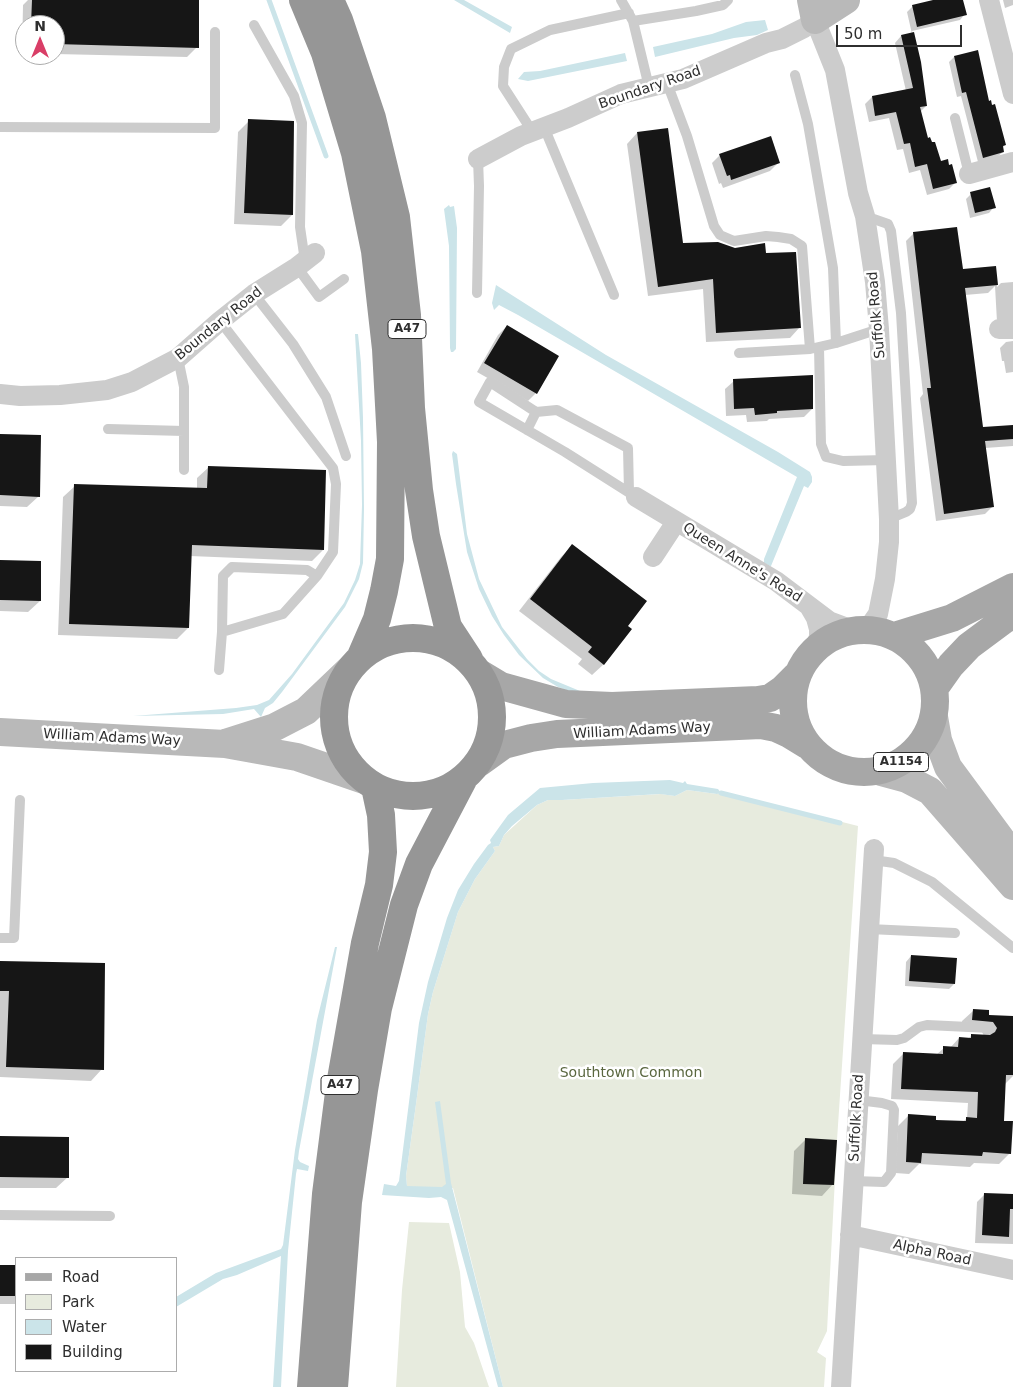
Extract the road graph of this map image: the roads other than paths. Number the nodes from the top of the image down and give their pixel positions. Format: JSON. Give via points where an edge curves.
{"nodes":[{"id":1,"x":303,"y":0,"type":"edge"},
{"id":2,"x":330,"y":0,"type":"edge"},
{"id":3,"x":621,"y":0,"type":"edge"},
{"id":4,"x":728,"y":0,"type":"edge"},
{"id":5,"x":846,"y":0,"type":"edge"},
{"id":6,"x":989,"y":0,"type":"edge"},
{"id":7,"x":813,"y":10,"type":"edge"},
{"id":8,"x":631,"y":17,"type":"junction"},
{"id":9,"x":254,"y":25,"type":"dead end"},
{"id":10,"x":214,"y":32,"type":"dead end"},
{"id":11,"x":1006,"y":40,"type":"edge"},
{"id":12,"x":795,"y":75,"type":"dead end"},
{"id":13,"x":658,"y":85,"type":"junction"},
{"id":14,"x":1013,"y":94,"type":"edge"},
{"id":15,"x":955,"y":118,"type":"dead end"},
{"id":16,"x":0,"y":127,"type":"edge"},
{"id":17,"x":538,"y":129,"type":"junction"},
{"id":18,"x":478,"y":159,"type":"joint"},
{"id":19,"x":1013,"y":162,"type":"edge"},
{"id":20,"x":969,"y":174,"type":"joint"},
{"id":21,"x":865,"y":216,"type":"junction"},
{"id":22,"x":306,"y":260,"type":"junction"},
{"id":23,"x":344,"y":279,"type":"dead end"},
{"id":24,"x":477,"y":293,"type":"dead end"},
{"id":25,"x":254,"y":294,"type":"junction"},
{"id":26,"x":614,"y":295,"type":"dead end"},
{"id":27,"x":220,"y":321,"type":"junction"},
{"id":28,"x":879,"y":329,"type":"junction"},
{"id":29,"x":836,"y":343,"type":"junction"},
{"id":30,"x":814,"y":348,"type":"junction"},
{"id":31,"x":739,"y":353,"type":"dead end"},
{"id":32,"x":178,"y":358,"type":"junction"},
{"id":33,"x":0,"y":394,"type":"edge"},
{"id":34,"x":536,"y":412,"type":"junction"},
{"id":35,"x":108,"y":429,"type":"dead end"},
{"id":36,"x":527,"y":430,"type":"junction"},
{"id":37,"x":184,"y":431,"type":"junction"},
{"id":38,"x":346,"y":456,"type":"dead end"},
{"id":39,"x":886,"y":460,"type":"junction"},
{"id":40,"x":184,"y":470,"type":"dead end"},
{"id":41,"x":632,"y":495,"type":"junction"},
{"id":42,"x":889,"y":519,"type":"junction"},
{"id":43,"x":676,"y":522,"type":"junction"},
{"id":44,"x":653,"y":557,"type":"dead end"},
{"id":45,"x":317,"y":576,"type":"junction"},
{"id":46,"x":1013,"y":587,"type":"edge"},
{"id":47,"x":808,"y":604,"type":"junction"},
{"id":48,"x":1013,"y":615,"type":"edge"},
{"id":49,"x":857,"y":630,"type":"junction"},
{"id":50,"x":222,"y":632,"type":"junction"},
{"id":51,"x":894,"y":636,"type":"junction"},
{"id":52,"x":815,"y":648,"type":"junction"},
{"id":53,"x":355,"y":663,"type":"junction"},
{"id":54,"x":475,"y":667,"type":"junction"},
{"id":55,"x":219,"y":670,"type":"dead end"},
{"id":56,"x":796,"y":676,"type":"junction"},
{"id":57,"x":934,"y":689,"type":"junction"},
{"id":58,"x":934,"y":717,"type":"junction"},
{"id":59,"x":0,"y":732,"type":"edge"},
{"id":60,"x":225,"y":744,"type":"junction"},
{"id":61,"x":807,"y":745,"type":"junction"},
{"id":62,"x":471,"y":772,"type":"junction"},
{"id":63,"x":881,"y":772,"type":"junction"},
{"id":64,"x":370,"y":784,"type":"junction"},
{"id":65,"x":20,"y":800,"type":"dead end"},
{"id":66,"x":874,"y":854,"type":"joint"},
{"id":67,"x":1013,"y":854,"type":"edge"},
{"id":68,"x":1013,"y":886,"type":"edge"},
{"id":69,"x":869,"y":929,"type":"junction"},
{"id":70,"x":956,"y":933,"type":"dead end"},
{"id":71,"x":0,"y":938,"type":"edge"},
{"id":72,"x":1013,"y":948,"type":"edge"},
{"id":73,"x":990,"y":1028,"type":"dead end"},
{"id":74,"x":862,"y":1039,"type":"junction"},
{"id":75,"x":858,"y":1100,"type":"junction"},
{"id":76,"x":853,"y":1181,"type":"junction"},
{"id":77,"x":0,"y":1215,"type":"edge"},
{"id":78,"x":110,"y":1216,"type":"dead end"},
{"id":79,"x":850,"y":1236,"type":"junction"},
{"id":80,"x":1013,"y":1270,"type":"edge"},
{"id":81,"x":311,"y":1387,"type":"edge"},
{"id":82,"x":334,"y":1387,"type":"edge"},
{"id":83,"x":842,"y":1387,"type":"edge"}],
"edges":[{"from":1,"to":53,"type":"highway","number":"A47","via":[[326,53],[354,152],[375,251],[386,349],[391,442],[390,559],[376,619]]},
{"from":2,"to":54,"type":"highway","number":"A47","via":[[372,118],[396,217],[407,315],[419,490],[426,536],[448,627]]},
{"from":3,"to":8,"type":"lane"},
{"from":4,"to":8,"type":"lane","via":[[723,5],[705,9]]},
{"from":5,"to":7,"type":"street","name":"Boundary Road"},
{"from":6,"to":11,"type":"street"},
{"from":7,"to":13,"type":"street","name":"Boundary Road","via":[[804,28],[782,39],[683,79]]},
{"from":7,"to":21,"type":"street","name":"Suffolk Road","via":[[834,70]]},
{"from":8,"to":13,"type":"lane"},
{"from":8,"to":17,"type":"lane","via":[[550,30],[511,49],[504,67],[503,86]]},
{"from":9,"to":22,"type":"lane","via":[[294,96],[302,123],[300,227]]},
{"from":10,"to":16,"type":"lane","via":[[214,128]]},
{"from":11,"to":14,"type":"street"},
{"from":12,"to":29,"type":"lane","via":[[808,124],[833,268]]},
{"from":13,"to":17,"type":"street","name":"Boundary Road","via":[[621,94]]},
{"from":13,"to":30,"type":"lane","via":[[687,136],[714,226],[720,235],[734,240],[778,237],[791,239],[802,246]]},
{"from":15,"to":20,"type":"lane"},
{"from":17,"to":18,"type":"street","name":"Boundary Road"},
{"from":17,"to":26,"type":"lane"},
{"from":18,"to":24,"type":"lane"},
{"from":19,"to":20,"type":"street"},
{"from":21,"to":28,"type":"street","name":"Suffolk Road"},
{"from":21,"to":42,"type":"lane","via":[[888,224],[891,231],[901,313],[912,503],[906,512]]},
{"from":22,"to":23,"type":"lane","via":[[319,297]]},
{"from":22,"to":25,"type":"street","name":"Boundary Road"},
{"from":25,"to":27,"type":"street","name":"Boundary Road"},
{"from":25,"to":38,"type":"lane","via":[[293,344],[326,396]]},
{"from":27,"to":32,"type":"street","name":"Boundary Road"},
{"from":27,"to":45,"type":"lane","via":[[333,468],[336,484],[332,552]]},
{"from":28,"to":29,"type":"lane"},
{"from":28,"to":39,"type":"street","name":"Suffolk Road"},
{"from":29,"to":30,"type":"lane"},
{"from":30,"to":31,"type":"lane"},
{"from":30,"to":39,"type":"lane","via":[[821,444],[826,457],[843,461]]},
{"from":32,"to":33,"type":"street","name":"Boundary Road","via":[[132,382],[107,390],[60,395]]},
{"from":32,"to":37,"type":"lane","via":[[184,387]]},
{"from":34,"to":36,"type":"lane"},
{"from":34,"to":36,"type":"lane","via":[[490,382],[479,402]]},
{"from":34,"to":41,"type":"lane","via":[[557,410],[628,448]]},
{"from":35,"to":37,"type":"lane"},
{"from":36,"to":41,"type":"lane"},
{"from":37,"to":40,"type":"lane"},
{"from":39,"to":42,"type":"street","name":"Suffolk Road"},
{"from":41,"to":43,"type":"street","name":"Queen Anne's Road"},
{"from":42,"to":49,"type":"street","name":"Suffolk Road","via":[[886,570],[878,614],[871,624]]},
{"from":43,"to":44,"type":"street","name":"Queen Anne's Road"},
{"from":43,"to":47,"type":"street","name":"Queen Anne's Road","via":[[776,581]]},
{"from":45,"to":50,"type":"lane","via":[[283,614]]},
{"from":45,"to":50,"type":"lane","via":[[307,570],[232,568],[223,576]]},
{"from":46,"to":51,"type":"main road","via":[[952,618]]},
{"from":47,"to":49,"type":"street","name":"Queen Anne's Road","via":[[829,620]]},
{"from":47,"to":52,"type":"street","name":"Queen Anne's Road","via":[[819,629]]},
{"from":48,"to":57,"type":"main road","via":[[969,646]]},
{"from":49,"to":51,"type":"main road","number":"A1154"},
{"from":49,"to":52,"type":"main road","number":"A1154","via":[[839,634]]},
{"from":50,"to":55,"type":"lane"},
{"from":51,"to":57,"type":"main road","number":"A1154","via":[[921,658]]},
{"from":52,"to":56,"type":"main road","number":"A1154"},
{"from":53,"to":54,"type":"highway","via":[[381,644],[404,638],[427,638],[450,646]]},
{"from":53,"to":60,"type":"street","name":"William Adams Way","via":[[306,711],[275,727]]},
{"from":53,"to":64,"type":"highway","via":[[337,694],[334,728],[350,766]]},
{"from":54,"to":56,"type":"main road","name":"William Adams Way","number":"A1154","via":[[501,686],[566,704],[612,706],[758,700],[770,698]]},
{"from":54,"to":62,"type":"highway","via":[[491,696],[494,719],[489,742]]},
{"from":56,"to":61,"type":"main road","number":"A1154","via":[[792,700],[796,724]]},
{"from":57,"to":58,"type":"main road","number":"A1154"},
{"from":58,"to":63,"type":"main road","number":"A1154","via":[[927,735],[915,751]]},
{"from":58,"to":67,"type":"street","via":[[948,768]]},
{"from":59,"to":60,"type":"street","name":"William Adams Way"},
{"from":60,"to":64,"type":"street","name":"William Adams Way","via":[[297,757]]},
{"from":61,"to":62,"type":"main road","name":"William Adams Way","number":"A1154","via":[[776,728],[762,725],[557,734],[504,745]]},
{"from":61,"to":63,"type":"main road","number":"A1154","via":[[822,760],[841,769],[863,774]]},
{"from":62,"to":64,"type":"highway","via":[[443,792],[420,796],[397,795]]},
{"from":62,"to":82,"type":"highway","number":"A47","via":[[419,864],[404,905],[378,1008],[348,1202]]},
{"from":63,"to":68,"type":"street","via":[[907,779],[930,791]]},
{"from":64,"to":81,"type":"highway","number":"A47","via":[[381,815],[383,852],[339,1094],[326,1194]]},
{"from":65,"to":71,"type":"lane","via":[[14,938]]},
{"from":66,"to":69,"type":"street","name":"Suffolk Road"},
{"from":66,"to":72,"type":"lane","via":[[932,882]]},
{"from":69,"to":70,"type":"lane"},
{"from":69,"to":74,"type":"street","name":"Suffolk Road"},
{"from":73,"to":74,"type":"lane","via":[[927,1025],[897,1040]]},
{"from":74,"to":75,"type":"street","name":"Suffolk Road"},
{"from":75,"to":76,"type":"street","name":"Suffolk Road"},
{"from":75,"to":76,"type":"lane","via":[[882,1103],[894,1110],[891,1173],[884,1182]]},
{"from":76,"to":79,"type":"street","name":"Suffolk Road"},
{"from":77,"to":78,"type":"lane"},
{"from":79,"to":80,"type":"street","name":"Alpha Road"},
{"from":79,"to":83,"type":"street","name":"Suffolk Road"}]}
